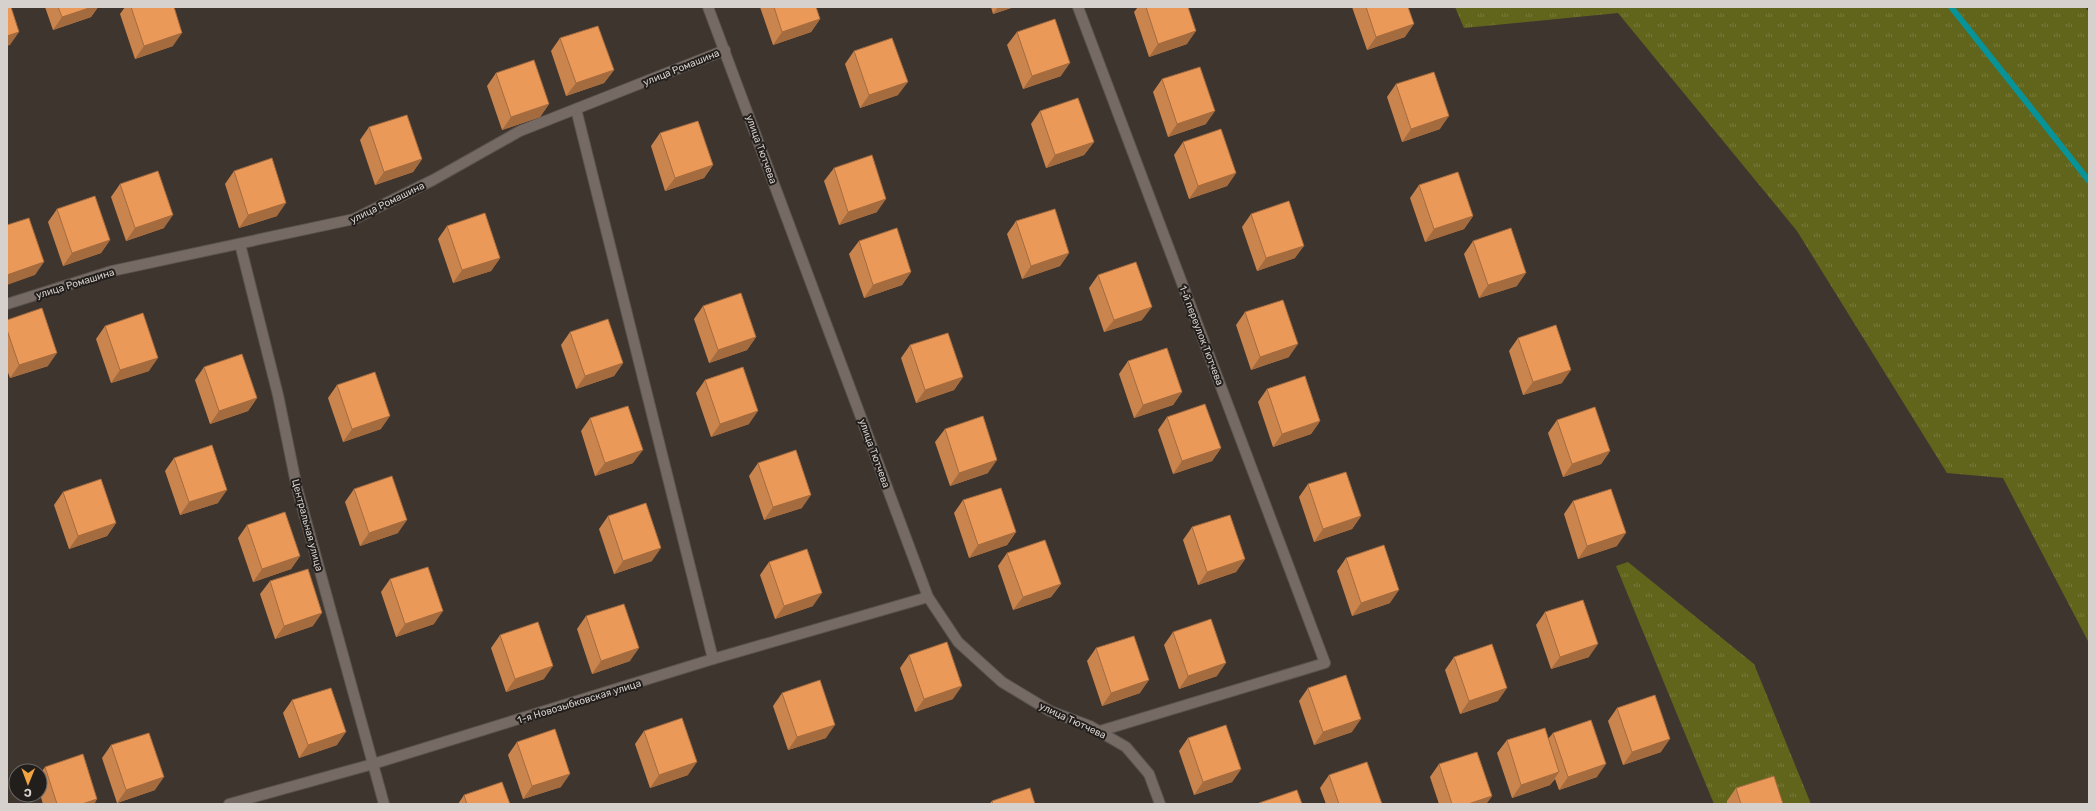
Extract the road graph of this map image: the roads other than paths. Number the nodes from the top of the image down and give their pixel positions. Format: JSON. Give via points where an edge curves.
{"nodes":[{"id":1,"x":708,"y":7,"type":"edge"},
{"id":2,"x":1078,"y":7,"type":"edge"},
{"id":3,"x":725,"y":50,"type":"junction"},
{"id":4,"x":576,"y":109,"type":"junction"},
{"id":5,"x":240,"y":244,"type":"junction"},
{"id":6,"x":7,"y":304,"type":"edge"},
{"id":7,"x":928,"y":597,"type":"junction"},
{"id":8,"x":713,"y":659,"type":"junction"},
{"id":9,"x":1100,"y":731,"type":"junction"},
{"id":10,"x":373,"y":764,"type":"junction"},
{"id":11,"x":229,"y":804,"type":"edge"},
{"id":12,"x":384,"y":804,"type":"edge"},
{"id":13,"x":1160,"y":804,"type":"edge"}],
"edges":[{"from":1,"to":3,"type":"street","name":"улица Тютчева"},
{"from":2,"to":9,"type":"street","name":"1-й переулок Тютчева","via":[[1326,663]]},
{"from":3,"to":4,"type":"street","name":"улица Ромашина"},
{"from":3,"to":7,"type":"street","name":"улица Тютчева"},
{"from":4,"to":5,"type":"street","name":"улица Ромашина","via":[[520,131],[433,180],[354,219]]},
{"from":4,"to":8,"type":"street"},
{"from":5,"to":6,"type":"street","name":"улица Ромашина","via":[[112,271]]},
{"from":5,"to":10,"type":"street","name":"Центральная улица","via":[[278,395],[297,488]]},
{"from":7,"to":8,"type":"street","name":"1-я Новозыбковская улица"},
{"from":7,"to":9,"type":"street","name":"улица Тютчева","via":[[958,642],[1002,682],[1050,711]]},
{"from":8,"to":10,"type":"street","name":"1-я Новозыбковская улица"},
{"from":9,"to":13,"type":"street","name":"улица Тютчева","via":[[1131,752],[1149,774]]},
{"from":10,"to":11,"type":"street","name":"1-я Новозыбковская улица"},
{"from":10,"to":12,"type":"street","name":"Центральная улица"}]}
